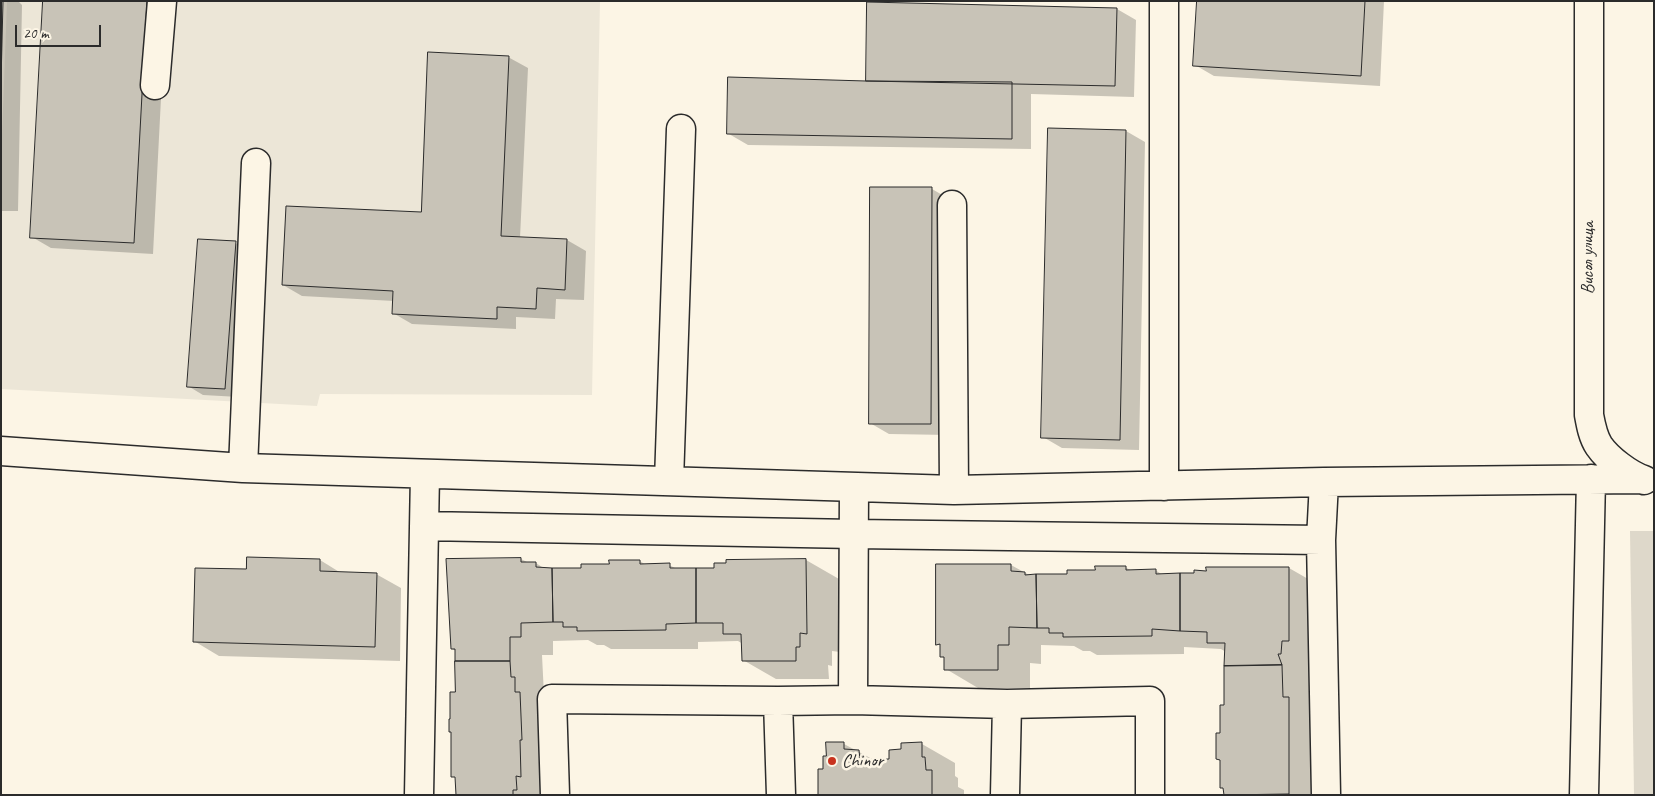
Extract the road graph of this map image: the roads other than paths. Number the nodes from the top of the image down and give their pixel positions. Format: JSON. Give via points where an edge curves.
{"nodes":[{"id":1,"x":162,"y":1,"type":"edge"},
{"id":2,"x":1164,"y":1,"type":"edge"},
{"id":3,"x":1589,"y":1,"type":"edge"},
{"id":4,"x":155,"y":85,"type":"dead end"},
{"id":5,"x":681,"y":129,"type":"dead end"},
{"id":6,"x":256,"y":163,"type":"dead end"},
{"id":7,"x":952,"y":205,"type":"dead end"},
{"id":8,"x":1,"y":451,"type":"edge"},
{"id":9,"x":243,"y":468,"type":"junction"},
{"id":10,"x":425,"y":474,"type":"junction"},
{"id":11,"x":1591,"y":479,"type":"junction"},
{"id":12,"x":668,"y":481,"type":"junction"},
{"id":13,"x":1647,"y":481,"type":"edge"},
{"id":14,"x":1324,"y":482,"type":"junction"},
{"id":15,"x":1164,"y":486,"type":"junction"},
{"id":16,"x":854,"y":487,"type":"junction"},
{"id":17,"x":954,"y":490,"type":"junction"},
{"id":18,"x":424,"y":526,"type":"junction"},
{"id":19,"x":854,"y":534,"type":"junction"},
{"id":20,"x":1321,"y":540,"type":"junction"},
{"id":21,"x":852,"y":700,"type":"junction"},
{"id":22,"x":778,"y":701,"type":"junction"},
{"id":23,"x":1007,"y":704,"type":"junction"},
{"id":24,"x":419,"y":795,"type":"edge"},
{"id":25,"x":555,"y":795,"type":"edge"},
{"id":26,"x":781,"y":795,"type":"edge"},
{"id":27,"x":1005,"y":795,"type":"edge"},
{"id":28,"x":1150,"y":795,"type":"edge"},
{"id":29,"x":1326,"y":795,"type":"edge"},
{"id":30,"x":1584,"y":795,"type":"edge"}],
"edges":[{"from":1,"to":4,"type":"street"},
{"from":2,"to":15,"type":"street"},
{"from":3,"to":13,"type":"street","name":"Висол улица","via":[[1589,415],[1600,447],[1612,459]]},
{"from":5,"to":12,"type":"street"},
{"from":6,"to":9,"type":"street"},
{"from":7,"to":17,"type":"street"},
{"from":8,"to":9,"type":"street"},
{"from":9,"to":10,"type":"street"},
{"from":10,"to":12,"type":"street"},
{"from":10,"to":18,"type":"street"},
{"from":11,"to":13,"type":"street"},
{"from":11,"to":14,"type":"street"},
{"from":11,"to":30,"type":"street"},
{"from":12,"to":16,"type":"street"},
{"from":14,"to":15,"type":"street"},
{"from":14,"to":20,"type":"street"},
{"from":15,"to":17,"type":"street"},
{"from":16,"to":17,"type":"street"},
{"from":16,"to":19,"type":"street"},
{"from":18,"to":19,"type":"street"},
{"from":18,"to":24,"type":"street"},
{"from":19,"to":20,"type":"street"},
{"from":19,"to":21,"type":"street"},
{"from":20,"to":29,"type":"street"},
{"from":21,"to":22,"type":"street"},
{"from":21,"to":23,"type":"street"},
{"from":22,"to":25,"type":"street","via":[[552,699]]},
{"from":22,"to":26,"type":"street"},
{"from":23,"to":27,"type":"street"},
{"from":23,"to":28,"type":"street","via":[[1150,700]]}]}
